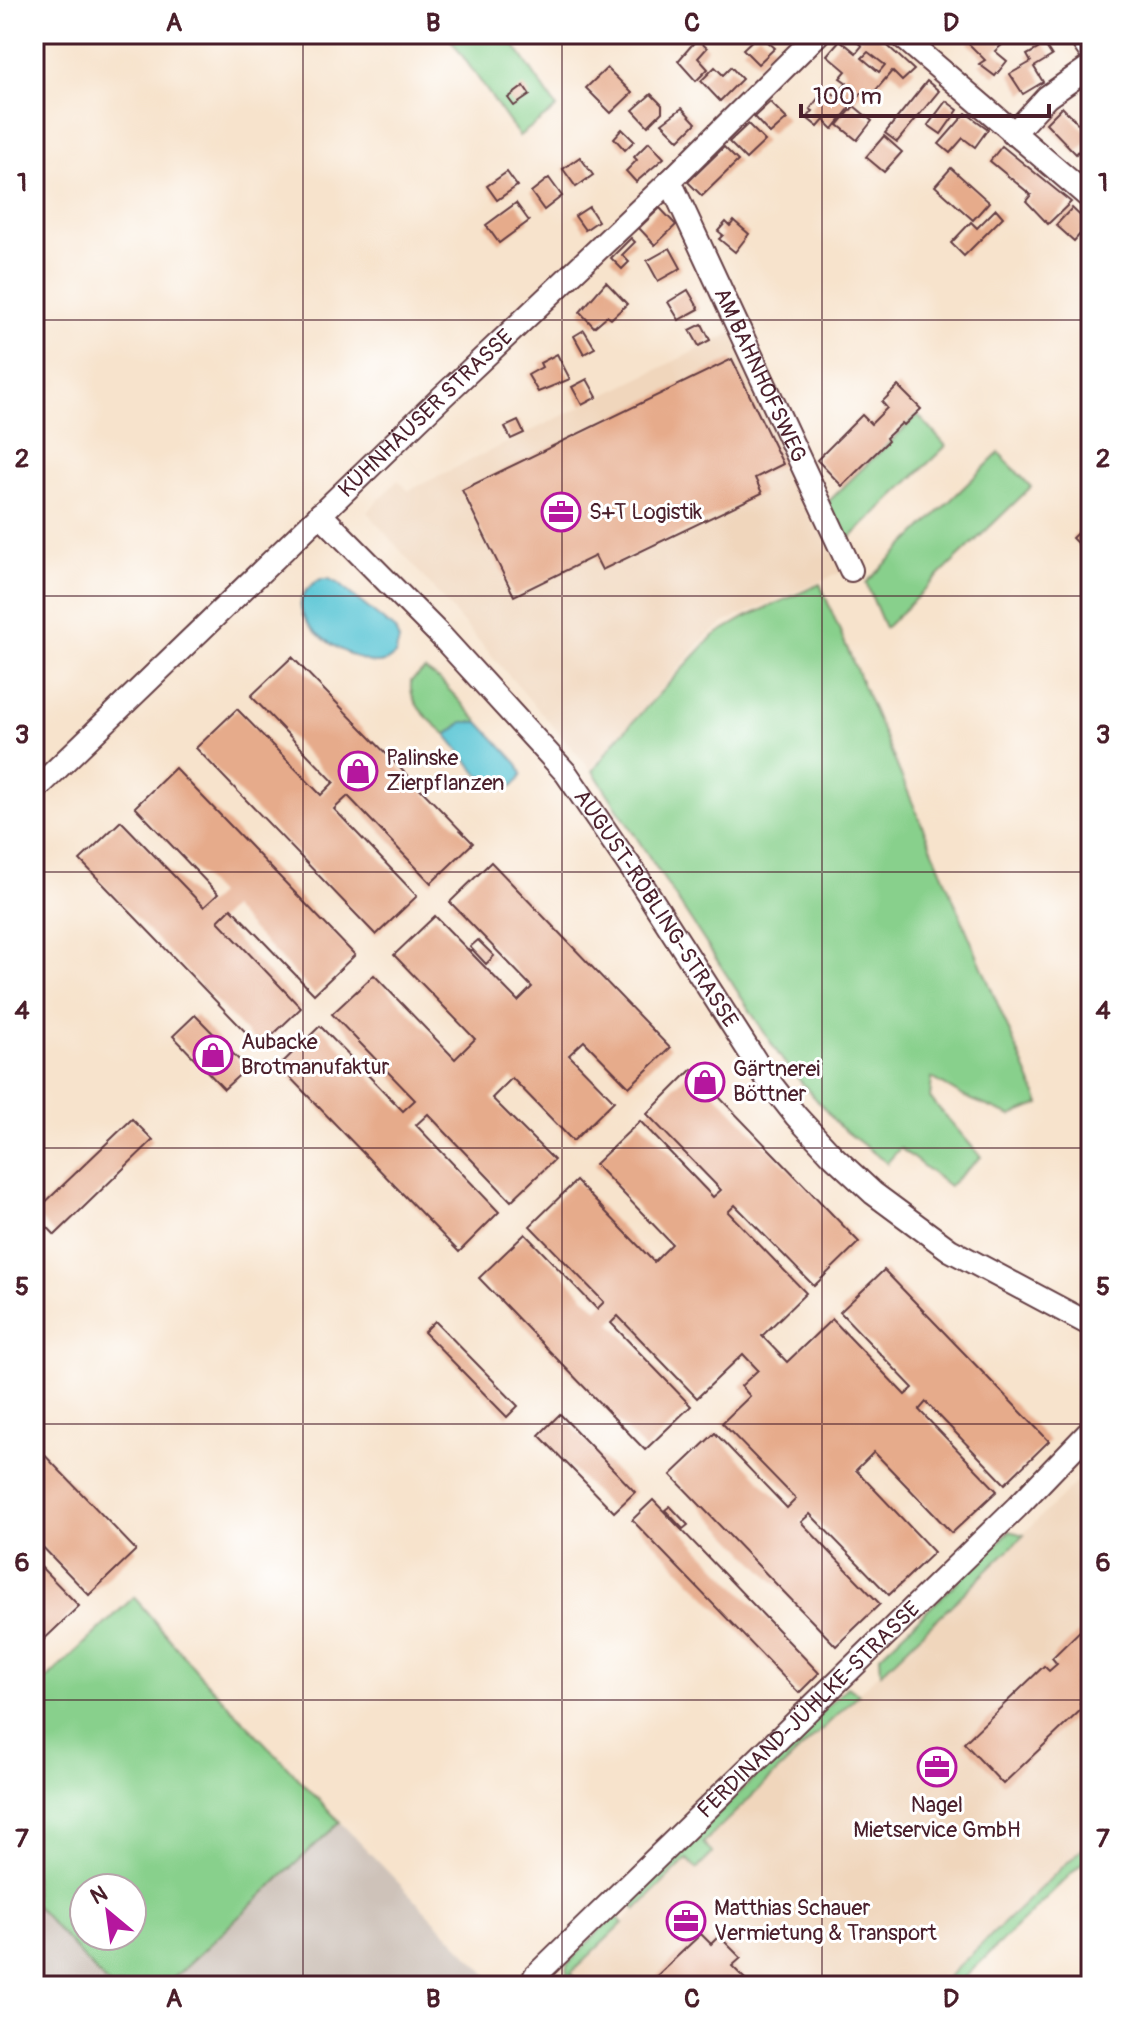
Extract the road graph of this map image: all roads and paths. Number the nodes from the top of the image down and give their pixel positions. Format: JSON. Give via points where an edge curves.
{"nodes":[{"id":1,"x":818,"y":34,"type":"edge"},
{"id":2,"x":899,"y":34,"type":"edge"},
{"id":3,"x":1078,"y":34,"type":"edge"},
{"id":4,"x":1091,"y":53,"type":"edge"},
{"id":5,"x":1091,"y":66,"type":"edge"},
{"id":6,"x":1013,"y":134,"type":"junction"},
{"id":7,"x":670,"y":181,"type":"junction"},
{"id":8,"x":1091,"y":199,"type":"edge"},
{"id":9,"x":320,"y":514,"type":"junction"},
{"id":10,"x":851,"y":570,"type":"dead end"},
{"id":11,"x":34,"y":791,"type":"edge"},
{"id":12,"x":1091,"y":1325,"type":"edge"},
{"id":13,"x":1091,"y":1430,"type":"edge"},
{"id":14,"x":545,"y":1986,"type":"edge"}],
"edges":[{"from":1,"to":7,"type":"street","name":"KÜHNHÄUSER STRASSE"},
{"from":2,"to":6,"type":"street"},
{"from":3,"to":4,"type":"street"},
{"from":5,"to":6,"type":"street","via":[[1047,97]]},
{"from":6,"to":8,"type":"street"},
{"from":7,"to":9,"type":"street","name":"KÜHNHÄUSER STRASSE"},
{"from":7,"to":10,"type":"street","name":"AM BAHNHOFSWEG"},
{"from":9,"to":11,"type":"street","name":"KÜHNHÄUSER STRASSE"},
{"from":9,"to":12,"type":"street","name":"AUGUST-RÖBLING-STRASSE","via":[[566,773],[767,1079],[833,1156],[882,1201],[950,1250]]},
{"from":13,"to":14,"type":"street","name":"FERDINAND-JÜHLKE-STRASSE","via":[[535,1976]]}]}
